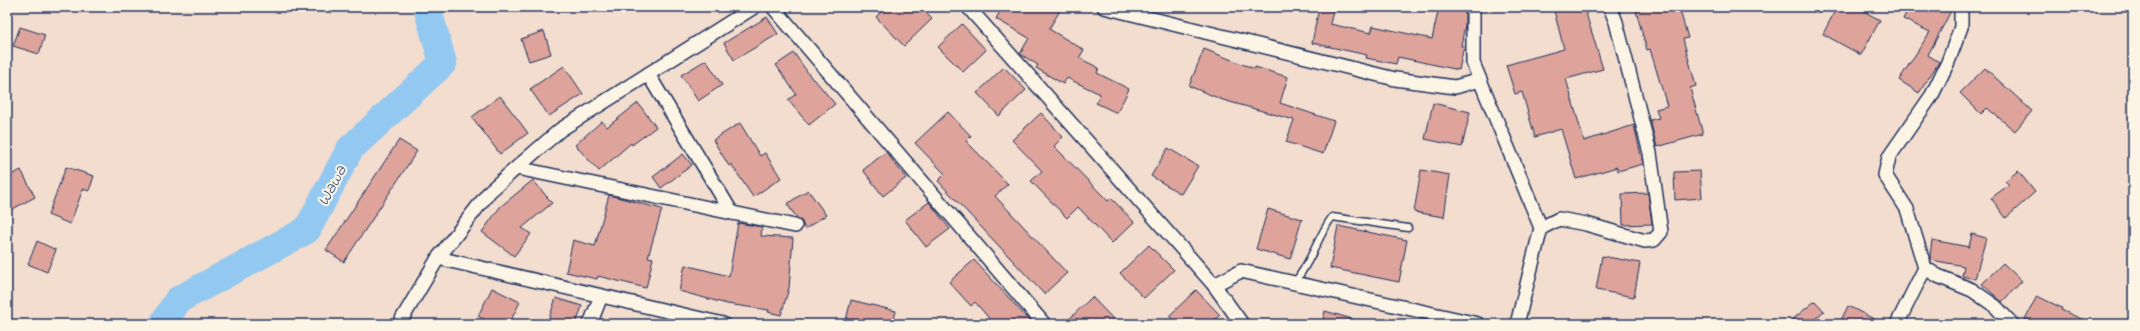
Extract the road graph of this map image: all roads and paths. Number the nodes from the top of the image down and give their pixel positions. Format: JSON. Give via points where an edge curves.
{"nodes":[{"id":1,"x":754,"y":7,"type":"edge"},
{"id":2,"x":773,"y":7,"type":"edge"},
{"id":3,"x":968,"y":7,"type":"edge"},
{"id":4,"x":1104,"y":7,"type":"edge"},
{"id":5,"x":1473,"y":7,"type":"edge"},
{"id":6,"x":1610,"y":7,"type":"edge"},
{"id":7,"x":1961,"y":7,"type":"edge"},
{"id":8,"x":648,"y":74,"type":"junction"},
{"id":9,"x":1480,"y":80,"type":"junction"},
{"id":10,"x":517,"y":168,"type":"junction"},
{"id":11,"x":732,"y":213,"type":"junction"},
{"id":12,"x":795,"y":226,"type":"dead end"},
{"id":13,"x":1408,"y":228,"type":"dead end"},
{"id":14,"x":1541,"y":228,"type":"junction"},
{"id":15,"x":438,"y":258,"type":"junction"},
{"id":16,"x":1925,"y":268,"type":"junction"},
{"id":17,"x":1294,"y":284,"type":"junction"},
{"id":18,"x":1214,"y":285,"type":"junction"},
{"id":19,"x":601,"y":296,"type":"junction"},
{"id":20,"x":399,"y":324,"type":"edge"},
{"id":21,"x":590,"y":324,"type":"edge"},
{"id":22,"x":723,"y":324,"type":"edge"},
{"id":23,"x":1044,"y":324,"type":"edge"},
{"id":24,"x":1242,"y":324,"type":"edge"},
{"id":25,"x":1478,"y":324,"type":"edge"},
{"id":26,"x":1517,"y":324,"type":"edge"},
{"id":27,"x":1897,"y":324,"type":"edge"},
{"id":28,"x":2012,"y":324,"type":"edge"}],
"edges":[{"from":1,"to":8,"type":"street"},
{"from":2,"to":23,"type":"street"},
{"from":3,"to":18,"type":"street"},
{"from":4,"to":9,"type":"street","via":[[1395,79],[1455,87]]},
{"from":5,"to":9,"type":"street","via":[[1473,62]]},
{"from":6,"to":14,"type":"street","via":[[1650,153],[1661,232],[1654,240],[1645,241],[1586,224],[1559,220]]},
{"from":7,"to":16,"type":"street","via":[[1961,27],[1948,62],[1932,95],[1888,157],[1885,175],[1907,209]]},
{"from":8,"to":10,"type":"street","via":[[560,130]]},
{"from":8,"to":11,"type":"street"},
{"from":9,"to":14,"type":"street"},
{"from":10,"to":11,"type":"street"},
{"from":10,"to":15,"type":"street","via":[[490,192]]},
{"from":11,"to":12,"type":"street"},
{"from":13,"to":17,"type":"lane","via":[[1332,216],[1322,231],[1306,269]]},
{"from":14,"to":26,"type":"street"},
{"from":15,"to":19,"type":"street"},
{"from":15,"to":20,"type":"street"},
{"from":16,"to":27,"type":"street"},
{"from":16,"to":28,"type":"street","via":[[1972,290],[1995,306]]},
{"from":17,"to":18,"type":"street","via":[[1241,271]]},
{"from":17,"to":25,"type":"street"},
{"from":18,"to":24,"type":"street"},
{"from":19,"to":21,"type":"street"},
{"from":19,"to":22,"type":"street"}]}
